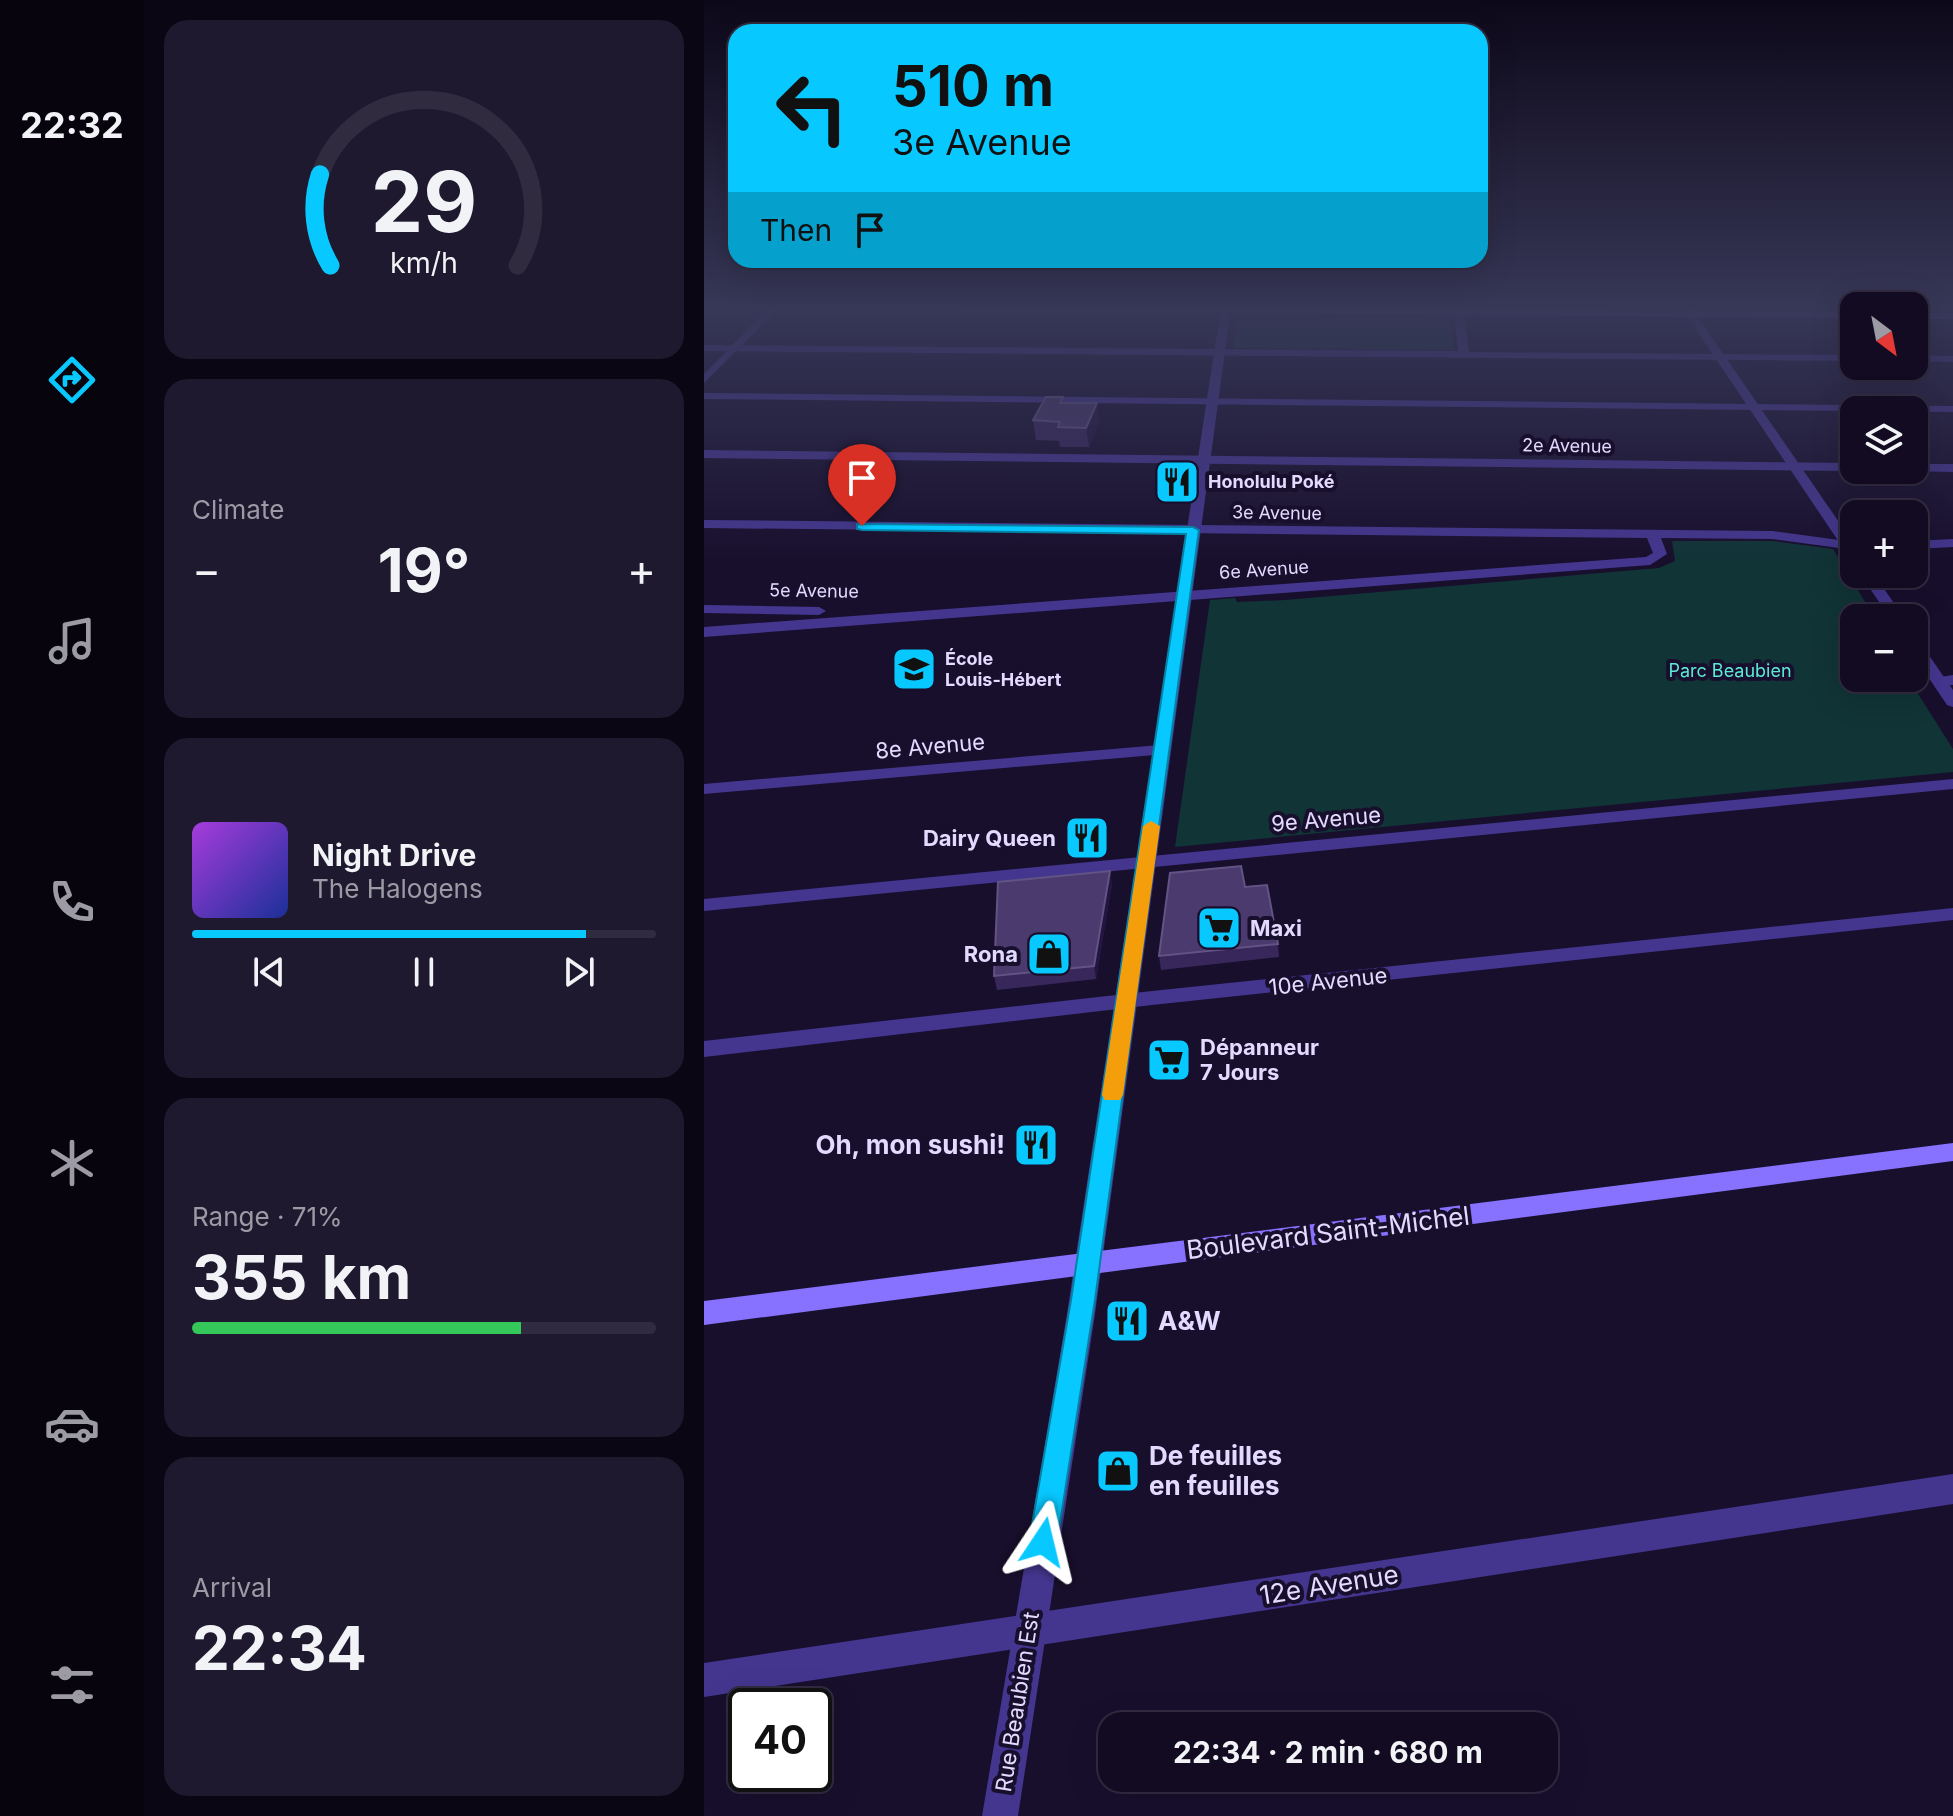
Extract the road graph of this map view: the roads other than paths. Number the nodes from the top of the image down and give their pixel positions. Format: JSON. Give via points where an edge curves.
{"nodes":[{"id":1,"x":1214,"y":392,"type":"edge"},
{"id":2,"x":1744,"y":392,"type":"edge"},
{"id":3,"x":704,"y":396,"type":"edge"},
{"id":4,"x":1212,"y":401,"type":"junction"},
{"id":5,"x":1754,"y":407,"type":"junction"},
{"id":6,"x":1953,"y":409,"type":"edge"},
{"id":7,"x":704,"y":454,"type":"edge"},
{"id":8,"x":1204,"y":460,"type":"junction"},
{"id":9,"x":1794,"y":467,"type":"junction"},
{"id":10,"x":1840,"y":467,"type":"edge"},
{"id":11,"x":1928,"y":468,"type":"edge"},
{"id":12,"x":1953,"y":468,"type":"edge"},
{"id":13,"x":704,"y":524,"type":"edge"},
{"id":14,"x":1193,"y":530,"type":"junction"},
{"id":15,"x":1840,"y":531,"type":"edge"},
{"id":16,"x":1653,"y":536,"type":"junction"},
{"id":17,"x":1953,"y":543,"type":"edge"},
{"id":18,"x":1928,"y":544,"type":"edge"},
{"id":19,"x":1840,"y":546,"type":"edge"},
{"id":20,"x":1183,"y":596,"type":"junction"},
{"id":21,"x":704,"y":609,"type":"edge"},
{"id":22,"x":923,"y":613,"type":"junction"},
{"id":23,"x":704,"y":632,"type":"edge"},
{"id":24,"x":1928,"y":660,"type":"edge"},
{"id":25,"x":1946,"y":681,"type":"edge"},
{"id":26,"x":1953,"y":702,"type":"edge"},
{"id":27,"x":1160,"y":750,"type":"junction"},
{"id":28,"x":1953,"y":784,"type":"edge"},
{"id":29,"x":704,"y":789,"type":"edge"},
{"id":30,"x":1146,"y":861,"type":"junction"},
{"id":31,"x":704,"y":905,"type":"edge"},
{"id":32,"x":1953,"y":914,"type":"edge"},
{"id":33,"x":1126,"y":1001,"type":"junction"},
{"id":34,"x":704,"y":1049,"type":"edge"},
{"id":35,"x":1953,"y":1152,"type":"edge"},
{"id":36,"x":1087,"y":1265,"type":"junction"},
{"id":37,"x":704,"y":1313,"type":"edge"},
{"id":38,"x":1953,"y":1489,"type":"edge"},
{"id":39,"x":1028,"y":1631,"type":"junction"},
{"id":40,"x":704,"y":1680,"type":"edge"},
{"id":41,"x":1000,"y":1816,"type":"edge"}],
"edges":[{"from":1,"to":4,"type":"street","name":"Rue Beaubien Est"},
{"from":2,"to":5,"type":"street"},
{"from":3,"to":4,"type":"street"},
{"from":4,"to":5,"type":"street"},
{"from":4,"to":8,"type":"street","name":"Rue Beaubien Est"},
{"from":5,"to":6,"type":"street"},
{"from":5,"to":9,"type":"street"},
{"from":7,"to":8,"type":"street","name":"2e Avenue"},
{"from":8,"to":9,"type":"street","name":"2e Avenue"},
{"from":8,"to":14,"type":"street","name":"Rue Beaubien Est"},
{"from":9,"to":10,"type":"street","name":"2e Avenue"},
{"from":9,"to":15,"type":"street"},
{"from":11,"to":12,"type":"street"},
{"from":13,"to":14,"type":"street","name":"3e Avenue"},
{"from":14,"to":16,"type":"street","name":"3e Avenue"},
{"from":14,"to":20,"type":"street","name":"Rue Beaubien Est"},
{"from":16,"to":19,"type":"street","name":"3e Avenue","via":[[1772,535]]},
{"from":16,"to":20,"type":"street","name":"6e Avenue","via":[[1660,554],[1650,561]]},
{"from":17,"to":18,"type":"street"},
{"from":20,"to":22,"type":"street","name":"6e Avenue"},
{"from":20,"to":27,"type":"street","name":"Rue Beaubien Est"},
{"from":21,"to":22,"type":"street","name":"5e Avenue"},
{"from":22,"to":23,"type":"street","name":"6e Avenue"},
{"from":24,"to":25,"type":"street"},
{"from":25,"to":26,"type":"street"},
{"from":27,"to":29,"type":"street","name":"8e Avenue"},
{"from":27,"to":30,"type":"street","name":"Rue Beaubien Est"},
{"from":28,"to":30,"type":"street","name":"9e Avenue"},
{"from":30,"to":31,"type":"street","name":"9e Avenue"},
{"from":30,"to":33,"type":"street","name":"Rue Beaubien Est"},
{"from":32,"to":33,"type":"street","name":"10e Avenue"},
{"from":33,"to":34,"type":"street","name":"10e Avenue"},
{"from":33,"to":36,"type":"street","name":"Rue Beaubien Est"},
{"from":35,"to":36,"type":"main road","name":"Boulevard Saint-Michel"},
{"from":36,"to":37,"type":"main road","name":"Boulevard Saint-Michel"},
{"from":36,"to":39,"type":"street","name":"Rue Beaubien Est"},
{"from":38,"to":39,"type":"street","name":"12e Avenue"},
{"from":39,"to":40,"type":"street","name":"12e Avenue"},
{"from":39,"to":41,"type":"street","name":"Rue Beaubien Est"}]}
